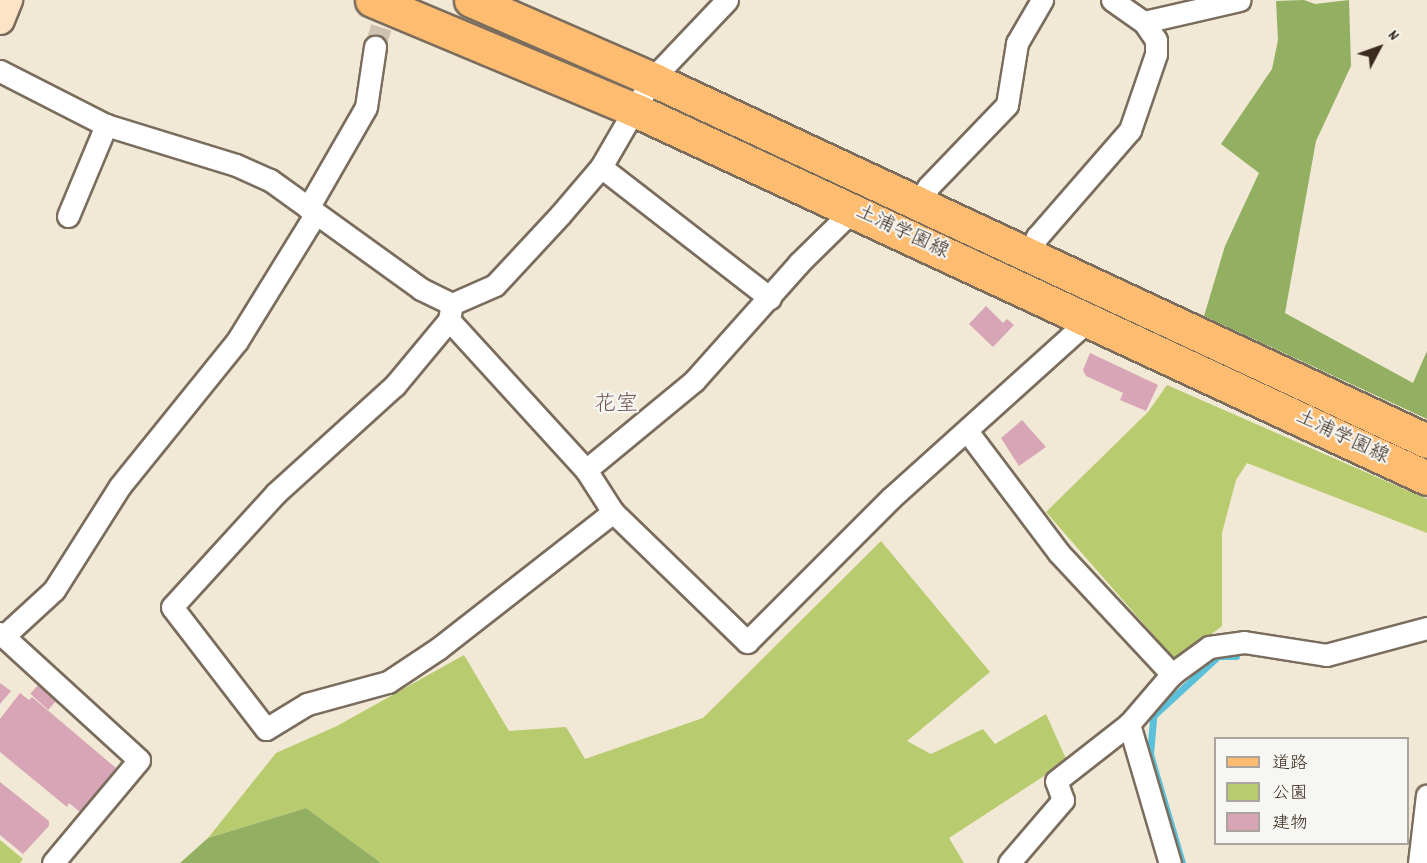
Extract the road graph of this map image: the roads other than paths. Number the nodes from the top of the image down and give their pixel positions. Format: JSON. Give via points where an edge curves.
{"nodes":[{"id":1,"x":8,"y":0,"type":"edge"},
{"id":2,"x":372,"y":0,"type":"edge"},
{"id":3,"x":471,"y":0,"type":"edge"},
{"id":4,"x":727,"y":0,"type":"edge"},
{"id":5,"x":1042,"y":0,"type":"edge"},
{"id":6,"x":1112,"y":0,"type":"edge"},
{"id":7,"x":1240,"y":0,"type":"edge"},
{"id":8,"x":0,"y":20,"type":"edge"},
{"id":9,"x":1144,"y":22,"type":"junction"},
{"id":10,"x":375,"y":47,"type":"tunnel mouth"},
{"id":11,"x":0,"y":71,"type":"edge"},
{"id":12,"x":652,"y":78,"type":"junction"},
{"id":13,"x":635,"y":110,"type":"junction"},
{"id":14,"x":106,"y":125,"type":"junction"},
{"id":15,"x":601,"y":167,"type":"junction"},
{"id":16,"x":920,"y":203,"type":"junction"},
{"id":17,"x":853,"y":210,"type":"junction"},
{"id":18,"x":312,"y":211,"type":"junction"},
{"id":19,"x":68,"y":216,"type":"dead end"},
{"id":20,"x":1028,"y":256,"type":"junction"},
{"id":21,"x":770,"y":298,"type":"junction"},
{"id":22,"x":450,"y":312,"type":"junction"},
{"id":23,"x":1089,"y":320,"type":"junction"},
{"id":24,"x":967,"y":431,"type":"junction"},
{"id":25,"x":1427,"y":441,"type":"edge"},
{"id":26,"x":586,"y":470,"type":"junction"},
{"id":27,"x":1427,"y":478,"type":"edge"},
{"id":28,"x":613,"y":512,"type":"junction"},
{"id":29,"x":1427,"y":628,"type":"edge"},
{"id":30,"x":2,"y":634,"type":"edge"},
{"id":31,"x":1172,"y":674,"type":"junction"},
{"id":32,"x":1129,"y":724,"type":"junction"},
{"id":33,"x":1427,"y":795,"type":"edge"},
{"id":34,"x":53,"y":863,"type":"edge"},
{"id":35,"x":1009,"y":863,"type":"edge"},
{"id":36,"x":1170,"y":863,"type":"edge"},
{"id":37,"x":1419,"y":863,"type":"edge"}],
"edges":[{"from":1,"to":8,"type":"main road"},
{"from":2,"to":13,"type":"main road","name":"土浦学園線"},
{"from":3,"to":12,"type":"main road","name":"土浦学園線"},
{"from":4,"to":12,"type":"street"},
{"from":5,"to":16,"type":"street","via":[[1017,43],[1007,105],[928,187]]},
{"from":6,"to":9,"type":"street"},
{"from":7,"to":9,"type":"street"},
{"from":9,"to":20,"type":"street","via":[[1156,40],[1156,54],[1130,130],[1037,237]]},
{"from":10,"to":18,"type":"street","via":[[366,107]]},
{"from":11,"to":14,"type":"street"},
{"from":12,"to":13,"type":"street"},
{"from":12,"to":16,"type":"main road","name":"土浦学園線"},
{"from":13,"to":15,"type":"street"},
{"from":13,"to":17,"type":"main road","name":"土浦学園線"},
{"from":14,"to":18,"type":"street","via":[[236,165],[270,180]]},
{"from":14,"to":19,"type":"street"},
{"from":15,"to":21,"type":"street"},
{"from":15,"to":22,"type":"street","via":[[495,285]]},
{"from":16,"to":20,"type":"main road","name":"土浦学園線"},
{"from":17,"to":21,"type":"street"},
{"from":17,"to":23,"type":"main road","name":"土浦学園線"},
{"from":18,"to":22,"type":"street"},
{"from":18,"to":30,"type":"street","via":[[237,341],[120,486],[54,590]]},
{"from":20,"to":25,"type":"main road","name":"土浦学園線"},
{"from":21,"to":26,"type":"street","via":[[694,381]]},
{"from":22,"to":26,"type":"street"},
{"from":22,"to":28,"type":"street","via":[[395,386],[276,493],[172,607],[266,729],[307,704],[388,682],[439,648]]},
{"from":23,"to":24,"type":"street"},
{"from":23,"to":27,"type":"main road","name":"土浦学園線"},
{"from":24,"to":28,"type":"street","via":[[891,498],[747,642]]},
{"from":24,"to":31,"type":"street","via":[[1059,552]]},
{"from":26,"to":28,"type":"street"},
{"from":29,"to":31,"type":"street","via":[[1326,656],[1244,642],[1209,647]]},
{"from":30,"to":34,"type":"street","via":[[139,760]]},
{"from":31,"to":32,"type":"street"},
{"from":32,"to":35,"type":"street","via":[[1056,781],[1063,800]]},
{"from":32,"to":36,"type":"street"},
{"from":33,"to":37,"type":"street"}]}
